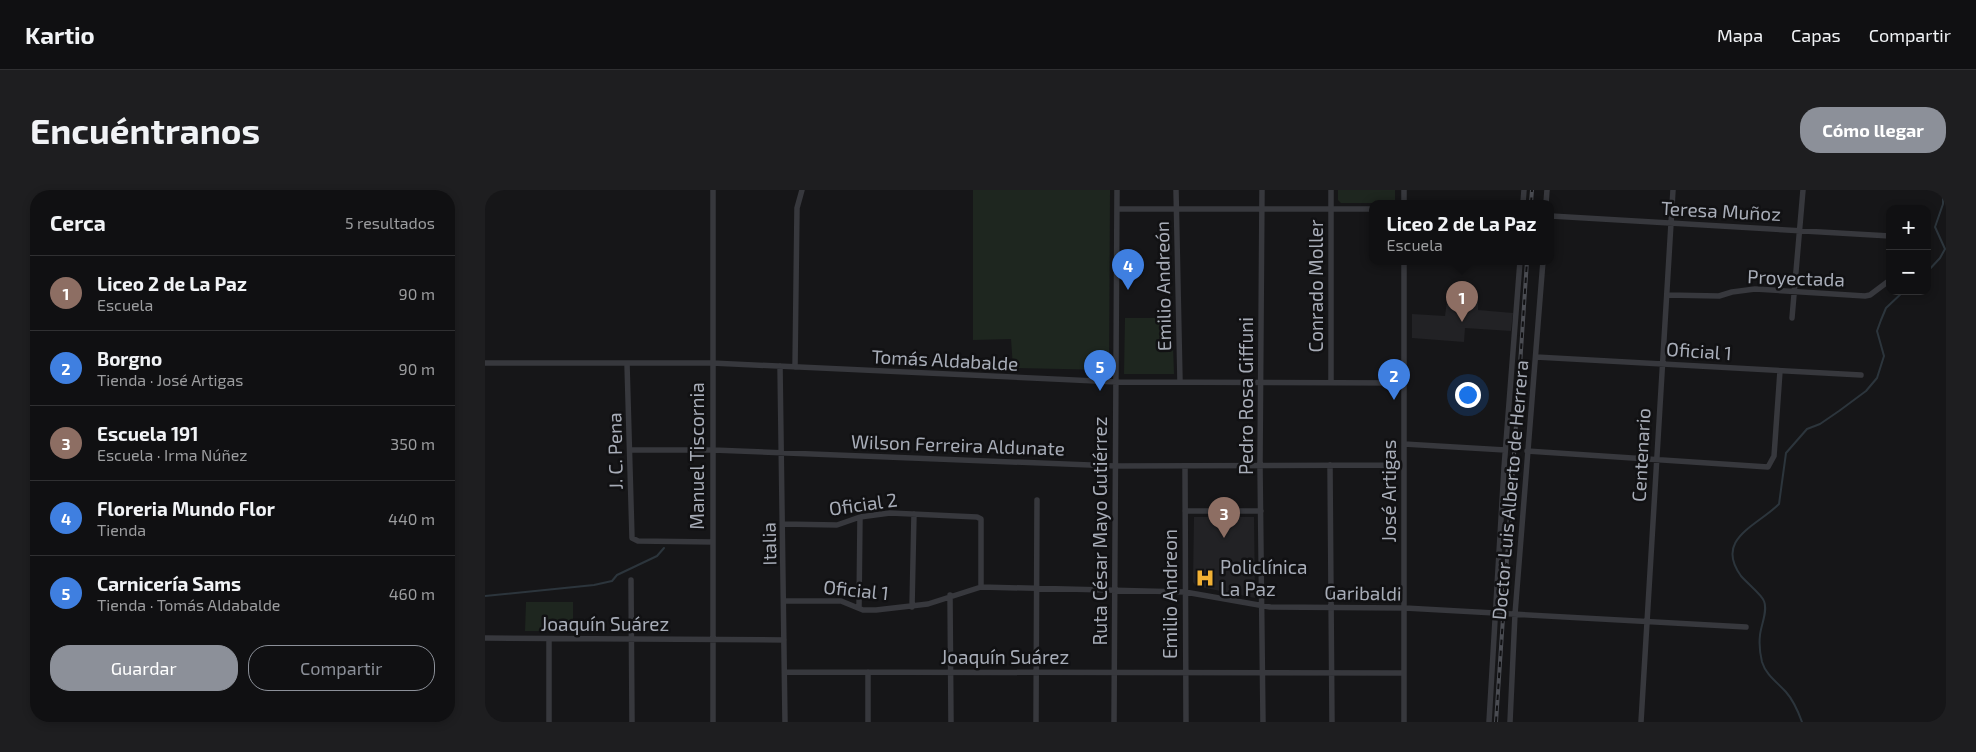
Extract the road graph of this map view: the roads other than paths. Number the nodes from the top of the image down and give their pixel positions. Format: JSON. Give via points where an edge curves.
{"nodes":[{"id":1,"x":713,"y":190,"type":"edge"},
{"id":2,"x":802,"y":190,"type":"edge"},
{"id":3,"x":1117,"y":190,"type":"edge"},
{"id":4,"x":1176,"y":190,"type":"edge"},
{"id":5,"x":1262,"y":190,"type":"edge"},
{"id":6,"x":1331,"y":190,"type":"edge"},
{"id":7,"x":1673,"y":190,"type":"edge"},
{"id":8,"x":1803,"y":190,"type":"edge"},
{"id":9,"x":1117,"y":209,"type":"junction"},
{"id":10,"x":1331,"y":209,"type":"junction"},
{"id":11,"x":1369,"y":209,"type":"edge"},
{"id":12,"x":1176,"y":210,"type":"junction"},
{"id":13,"x":1262,"y":210,"type":"junction"},
{"id":14,"x":1554,"y":216,"type":"edge"},
{"id":15,"x":1671,"y":224,"type":"junction"},
{"id":16,"x":1800,"y":230,"type":"junction"},
{"id":17,"x":1886,"y":236,"type":"edge"},
{"id":18,"x":1404,"y":265,"type":"edge"},
{"id":19,"x":1520,"y":265,"type":"edge"},
{"id":20,"x":1543,"y":265,"type":"edge"},
{"id":21,"x":1886,"y":283,"type":"edge"},
{"id":22,"x":1794,"y":291,"type":"junction"},
{"id":23,"x":1667,"y":295,"type":"junction"},
{"id":24,"x":1792,"y":318,"type":"dead end"},
{"id":25,"x":1536,"y":357,"type":"junction"},
{"id":26,"x":485,"y":363,"type":"edge"},
{"id":27,"x":712,"y":363,"type":"junction"},
{"id":28,"x":627,"y":364,"type":"junction"},
{"id":29,"x":1662,"y":364,"type":"junction"},
{"id":30,"x":780,"y":366,"type":"junction"},
{"id":31,"x":795,"y":367,"type":"junction"},
{"id":32,"x":1780,"y":371,"type":"junction"},
{"id":33,"x":1861,"y":375,"type":"dead end"},
{"id":34,"x":1180,"y":381,"type":"junction"},
{"id":35,"x":1117,"y":382,"type":"junction"},
{"id":36,"x":1261,"y":382,"type":"junction"},
{"id":37,"x":1331,"y":382,"type":"junction"},
{"id":38,"x":1404,"y":383,"type":"junction"},
{"id":39,"x":1404,"y":444,"type":"junction"},
{"id":40,"x":630,"y":450,"type":"junction"},
{"id":41,"x":713,"y":450,"type":"junction"},
{"id":42,"x":1505,"y":450,"type":"junction"},
{"id":43,"x":1527,"y":451,"type":"junction"},
{"id":44,"x":783,"y":454,"type":"junction"},
{"id":45,"x":1655,"y":460,"type":"junction"},
{"id":46,"x":1330,"y":465,"type":"junction"},
{"id":47,"x":1404,"y":465,"type":"junction"},
{"id":48,"x":1115,"y":466,"type":"junction"},
{"id":49,"x":1185,"y":466,"type":"junction"},
{"id":50,"x":1260,"y":466,"type":"junction"},
{"id":51,"x":1037,"y":500,"type":"dead end"},
{"id":52,"x":1185,"y":511,"type":"junction"},
{"id":53,"x":1261,"y":511,"type":"junction"},
{"id":54,"x":914,"y":514,"type":"junction"},
{"id":55,"x":860,"y":516,"type":"junction"},
{"id":56,"x":783,"y":524,"type":"junction"},
{"id":57,"x":713,"y":542,"type":"junction"},
{"id":58,"x":631,"y":580,"type":"dead end"},
{"id":59,"x":981,"y":587,"type":"junction"},
{"id":60,"x":1036,"y":589,"type":"junction"},
{"id":61,"x":1115,"y":590,"type":"junction"},
{"id":62,"x":1185,"y":592,"type":"junction"},
{"id":63,"x":950,"y":595,"type":"junction"},
{"id":64,"x":784,"y":601,"type":"junction"},
{"id":65,"x":1263,"y":606,"type":"junction"},
{"id":66,"x":912,"y":607,"type":"junction"},
{"id":67,"x":1331,"y":607,"type":"junction"},
{"id":68,"x":859,"y":608,"type":"junction"},
{"id":69,"x":1405,"y":608,"type":"junction"},
{"id":70,"x":1496,"y":612,"type":"junction"},
{"id":71,"x":1515,"y":614,"type":"junction"},
{"id":72,"x":1648,"y":622,"type":"junction"},
{"id":73,"x":1745,"y":627,"type":"dead end"},
{"id":74,"x":485,"y":638,"type":"edge"},
{"id":75,"x":549,"y":639,"type":"junction"},
{"id":76,"x":631,"y":639,"type":"junction"},
{"id":77,"x":713,"y":639,"type":"junction"},
{"id":78,"x":784,"y":640,"type":"junction"},
{"id":79,"x":785,"y":672,"type":"junction"},
{"id":80,"x":868,"y":672,"type":"junction"},
{"id":81,"x":951,"y":672,"type":"junction"},
{"id":82,"x":1035,"y":672,"type":"junction"},
{"id":83,"x":1114,"y":672,"type":"junction"},
{"id":84,"x":1185,"y":673,"type":"junction"},
{"id":85,"x":1264,"y":673,"type":"junction"},
{"id":86,"x":1332,"y":673,"type":"junction"},
{"id":87,"x":1404,"y":673,"type":"junction"},
{"id":88,"x":549,"y":722,"type":"edge"},
{"id":89,"x":632,"y":722,"type":"edge"},
{"id":90,"x":713,"y":722,"type":"edge"},
{"id":91,"x":785,"y":722,"type":"edge"},
{"id":92,"x":868,"y":722,"type":"edge"},
{"id":93,"x":951,"y":722,"type":"edge"},
{"id":94,"x":1036,"y":722,"type":"edge"},
{"id":95,"x":1114,"y":722,"type":"edge"},
{"id":96,"x":1186,"y":722,"type":"edge"},
{"id":97,"x":1263,"y":722,"type":"edge"},
{"id":98,"x":1332,"y":722,"type":"edge"},
{"id":99,"x":1404,"y":722,"type":"edge"},
{"id":100,"x":1489,"y":722,"type":"edge"},
{"id":101,"x":1510,"y":722,"type":"edge"},
{"id":102,"x":1641,"y":722,"type":"edge"}],
"edges":[{"from":1,"to":27,"type":"street","name":"Manuel Tiscornia"},
{"from":2,"to":31,"type":"street","via":[[797,208]]},
{"from":3,"to":9,"type":"street","name":"Ruta César Mayo Gutiérrez"},
{"from":4,"to":12,"type":"street","name":"Emilio Andreón"},
{"from":5,"to":13,"type":"street","name":"Pedro Rosa Giffuni"},
{"from":6,"to":10,"type":"street","name":"Conrado Moller"},
{"from":7,"to":15,"type":"street","name":"Centenario"},
{"from":8,"to":16,"type":"street"},
{"from":9,"to":12,"type":"street"},
{"from":9,"to":35,"type":"street","name":"Ruta César Mayo Gutiérrez"},
{"from":10,"to":11,"type":"street"},
{"from":10,"to":13,"type":"street"},
{"from":10,"to":37,"type":"street","name":"Conrado Moller"},
{"from":12,"to":13,"type":"street"},
{"from":12,"to":34,"type":"street","name":"Emilio Andreón"},
{"from":13,"to":36,"type":"street","name":"Pedro Rosa Giffuni"},
{"from":14,"to":15,"type":"street","name":"Teresa Muñoz"},
{"from":15,"to":16,"type":"street","name":"Teresa Muñoz"},
{"from":15,"to":23,"type":"street","name":"Centenario"},
{"from":16,"to":17,"type":"street","name":"Teresa Muñoz"},
{"from":16,"to":22,"type":"street"},
{"from":18,"to":38,"type":"street","name":"José Artigas"},
{"from":19,"to":42,"type":"street"},
{"from":20,"to":25,"type":"street","name":"Doctor Luis Alberto de Herrera"},
{"from":21,"to":22,"type":"street","name":"Proyectada","via":[[1865,296]]},
{"from":22,"to":23,"type":"street","name":"Proyectada","via":[[1755,289],[1719,296]]},
{"from":22,"to":24,"type":"street"},
{"from":23,"to":29,"type":"street","name":"Centenario"},
{"from":25,"to":29,"type":"street","name":"Oficial 1"},
{"from":25,"to":43,"type":"street","name":"Doctor Luis Alberto de Herrera"},
{"from":26,"to":28,"type":"street","name":"Tomás Aldabalde"},
{"from":27,"to":28,"type":"street","name":"Tomás Aldabalde"},
{"from":27,"to":30,"type":"street","name":"Tomás Aldabalde"},
{"from":27,"to":41,"type":"street","name":"Manuel Tiscornia"},
{"from":28,"to":40,"type":"street","name":"J. C. Pena"},
{"from":29,"to":32,"type":"street","name":"Oficial 1"},
{"from":29,"to":45,"type":"street","name":"Centenario"},
{"from":30,"to":31,"type":"street","name":"Tomás Aldabalde"},
{"from":30,"to":44,"type":"street","name":"Italia"},
{"from":31,"to":35,"type":"street","name":"Tomás Aldabalde"},
{"from":32,"to":33,"type":"street","name":"Oficial 1"},
{"from":32,"to":45,"type":"street","via":[[1771,465]]},
{"from":34,"to":35,"type":"street","name":"Tomás Aldabalde"},
{"from":34,"to":36,"type":"street","name":"Tomás Aldabalde"},
{"from":35,"to":48,"type":"street","name":"Ruta César Mayo Gutiérrez"},
{"from":36,"to":37,"type":"street","name":"Tomás Aldabalde"},
{"from":36,"to":50,"type":"street","name":"Pedro Rosa Giffuni"},
{"from":37,"to":38,"type":"street","name":"Tomás Aldabalde"},
{"from":38,"to":39,"type":"street","name":"José Artigas"},
{"from":39,"to":42,"type":"street"},
{"from":39,"to":47,"type":"street","name":"José Artigas"},
{"from":40,"to":41,"type":"street","name":"Wilson Ferreira Aldunate"},
{"from":40,"to":57,"type":"street","name":"J. C. Pena","via":[[632,538],[638,541]]},
{"from":41,"to":44,"type":"street","name":"Wilson Ferreira Aldunate"},
{"from":41,"to":57,"type":"street","name":"Manuel Tiscornia"},
{"from":42,"to":70,"type":"street"},
{"from":43,"to":45,"type":"street"},
{"from":43,"to":71,"type":"street","name":"Doctor Luis Alberto de Herrera"},
{"from":44,"to":48,"type":"street","name":"Wilson Ferreira Aldunate"},
{"from":44,"to":56,"type":"street","name":"Italia"},
{"from":45,"to":72,"type":"street","name":"Centenario"},
{"from":46,"to":47,"type":"street","name":"Wilson Ferreira Aldunate"},
{"from":46,"to":50,"type":"street","name":"Wilson Ferreira Aldunate"},
{"from":46,"to":67,"type":"street"},
{"from":47,"to":69,"type":"street","name":"José Artigas"},
{"from":48,"to":49,"type":"street","name":"Wilson Ferreira Aldunate"},
{"from":48,"to":61,"type":"street","name":"Ruta César Mayo Gutiérrez"},
{"from":49,"to":50,"type":"street","name":"Wilson Ferreira Aldunate"},
{"from":49,"to":52,"type":"street","name":"Emilio Andreon"},
{"from":50,"to":53,"type":"street","name":"Pedro Rosa Giffuni"},
{"from":51,"to":60,"type":"street"},
{"from":52,"to":53,"type":"street"},
{"from":52,"to":62,"type":"street","name":"Emilio Andreon"},
{"from":53,"to":65,"type":"street","name":"Pedro Rosa Giffuni"},
{"from":54,"to":55,"type":"street","name":"Oficial 2"},
{"from":54,"to":59,"type":"street","name":"Oficial 2","via":[[977,516],[981,519]]},
{"from":54,"to":66,"type":"street"},
{"from":55,"to":56,"type":"street","name":"Oficial 2","via":[[837,525]]},
{"from":55,"to":68,"type":"street"},
{"from":56,"to":64,"type":"street","name":"Italia"},
{"from":57,"to":77,"type":"street","name":"Manuel Tiscornia"},
{"from":58,"to":76,"type":"street"},
{"from":59,"to":60,"type":"street","name":"Garibaldi"},
{"from":59,"to":63,"type":"street","name":"Oficial 1"},
{"from":60,"to":61,"type":"street","name":"Garibaldi"},
{"from":60,"to":82,"type":"street"},
{"from":61,"to":62,"type":"street","name":"Garibaldi"},
{"from":61,"to":83,"type":"street","name":"Ruta César Mayo Gutiérrez"},
{"from":62,"to":65,"type":"street","name":"Garibaldi"},
{"from":62,"to":84,"type":"street","name":"Emilio Andreon"},
{"from":63,"to":66,"type":"street","name":"Oficial 1"},
{"from":63,"to":81,"type":"street"},
{"from":64,"to":68,"type":"street","name":"Oficial 1","via":[[841,601]]},
{"from":64,"to":78,"type":"street","name":"Italia"},
{"from":65,"to":67,"type":"street","name":"Garibaldi"},
{"from":65,"to":85,"type":"street","name":"Pedro Rosa Giffuni"},
{"from":66,"to":68,"type":"street","name":"Oficial 1"},
{"from":67,"to":69,"type":"street","name":"Garibaldi"},
{"from":67,"to":86,"type":"street"},
{"from":69,"to":70,"type":"street","name":"Garibaldi"},
{"from":69,"to":87,"type":"street","name":"José Artigas"},
{"from":70,"to":71,"type":"street","name":"Garibaldi"},
{"from":70,"to":100,"type":"street"},
{"from":71,"to":72,"type":"street","name":"Garibaldi"},
{"from":71,"to":101,"type":"street","name":"Doctor Luis Alberto de Herrera"},
{"from":72,"to":73,"type":"street","name":"Garibaldi"},
{"from":72,"to":102,"type":"street","name":"Centenario"},
{"from":74,"to":75,"type":"street","name":"Joaquín Suárez"},
{"from":75,"to":76,"type":"street","name":"Joaquín Suárez"},
{"from":75,"to":88,"type":"street"},
{"from":76,"to":77,"type":"street","name":"Joaquín Suárez"},
{"from":76,"to":89,"type":"street"},
{"from":77,"to":78,"type":"street","name":"Joaquín Suárez"},
{"from":77,"to":90,"type":"street","name":"Manuel Tiscornia"},
{"from":78,"to":79,"type":"street","name":"Italia"},
{"from":79,"to":80,"type":"street","name":"Joaquín Suárez"},
{"from":79,"to":91,"type":"street","name":"Italia"},
{"from":80,"to":81,"type":"street","name":"Joaquín Suárez"},
{"from":80,"to":92,"type":"street"},
{"from":81,"to":82,"type":"street","name":"Joaquín Suárez"},
{"from":81,"to":93,"type":"street"},
{"from":82,"to":83,"type":"street","name":"Joaquín Suárez"},
{"from":82,"to":94,"type":"street"},
{"from":83,"to":84,"type":"street","name":"Joaquín Suárez"},
{"from":83,"to":95,"type":"street","name":"Ruta César Mayo Gutiérrez"},
{"from":84,"to":85,"type":"street","name":"Joaquín Suárez"},
{"from":84,"to":96,"type":"street","name":"Emilio Andreon"},
{"from":85,"to":86,"type":"street","name":"Joaquín Suárez"},
{"from":85,"to":97,"type":"street","name":"Pedro Rosa Giffuni"},
{"from":86,"to":87,"type":"street","name":"Joaquín Suárez"},
{"from":86,"to":98,"type":"street"},
{"from":87,"to":99,"type":"street","name":"José Artigas"}]}
